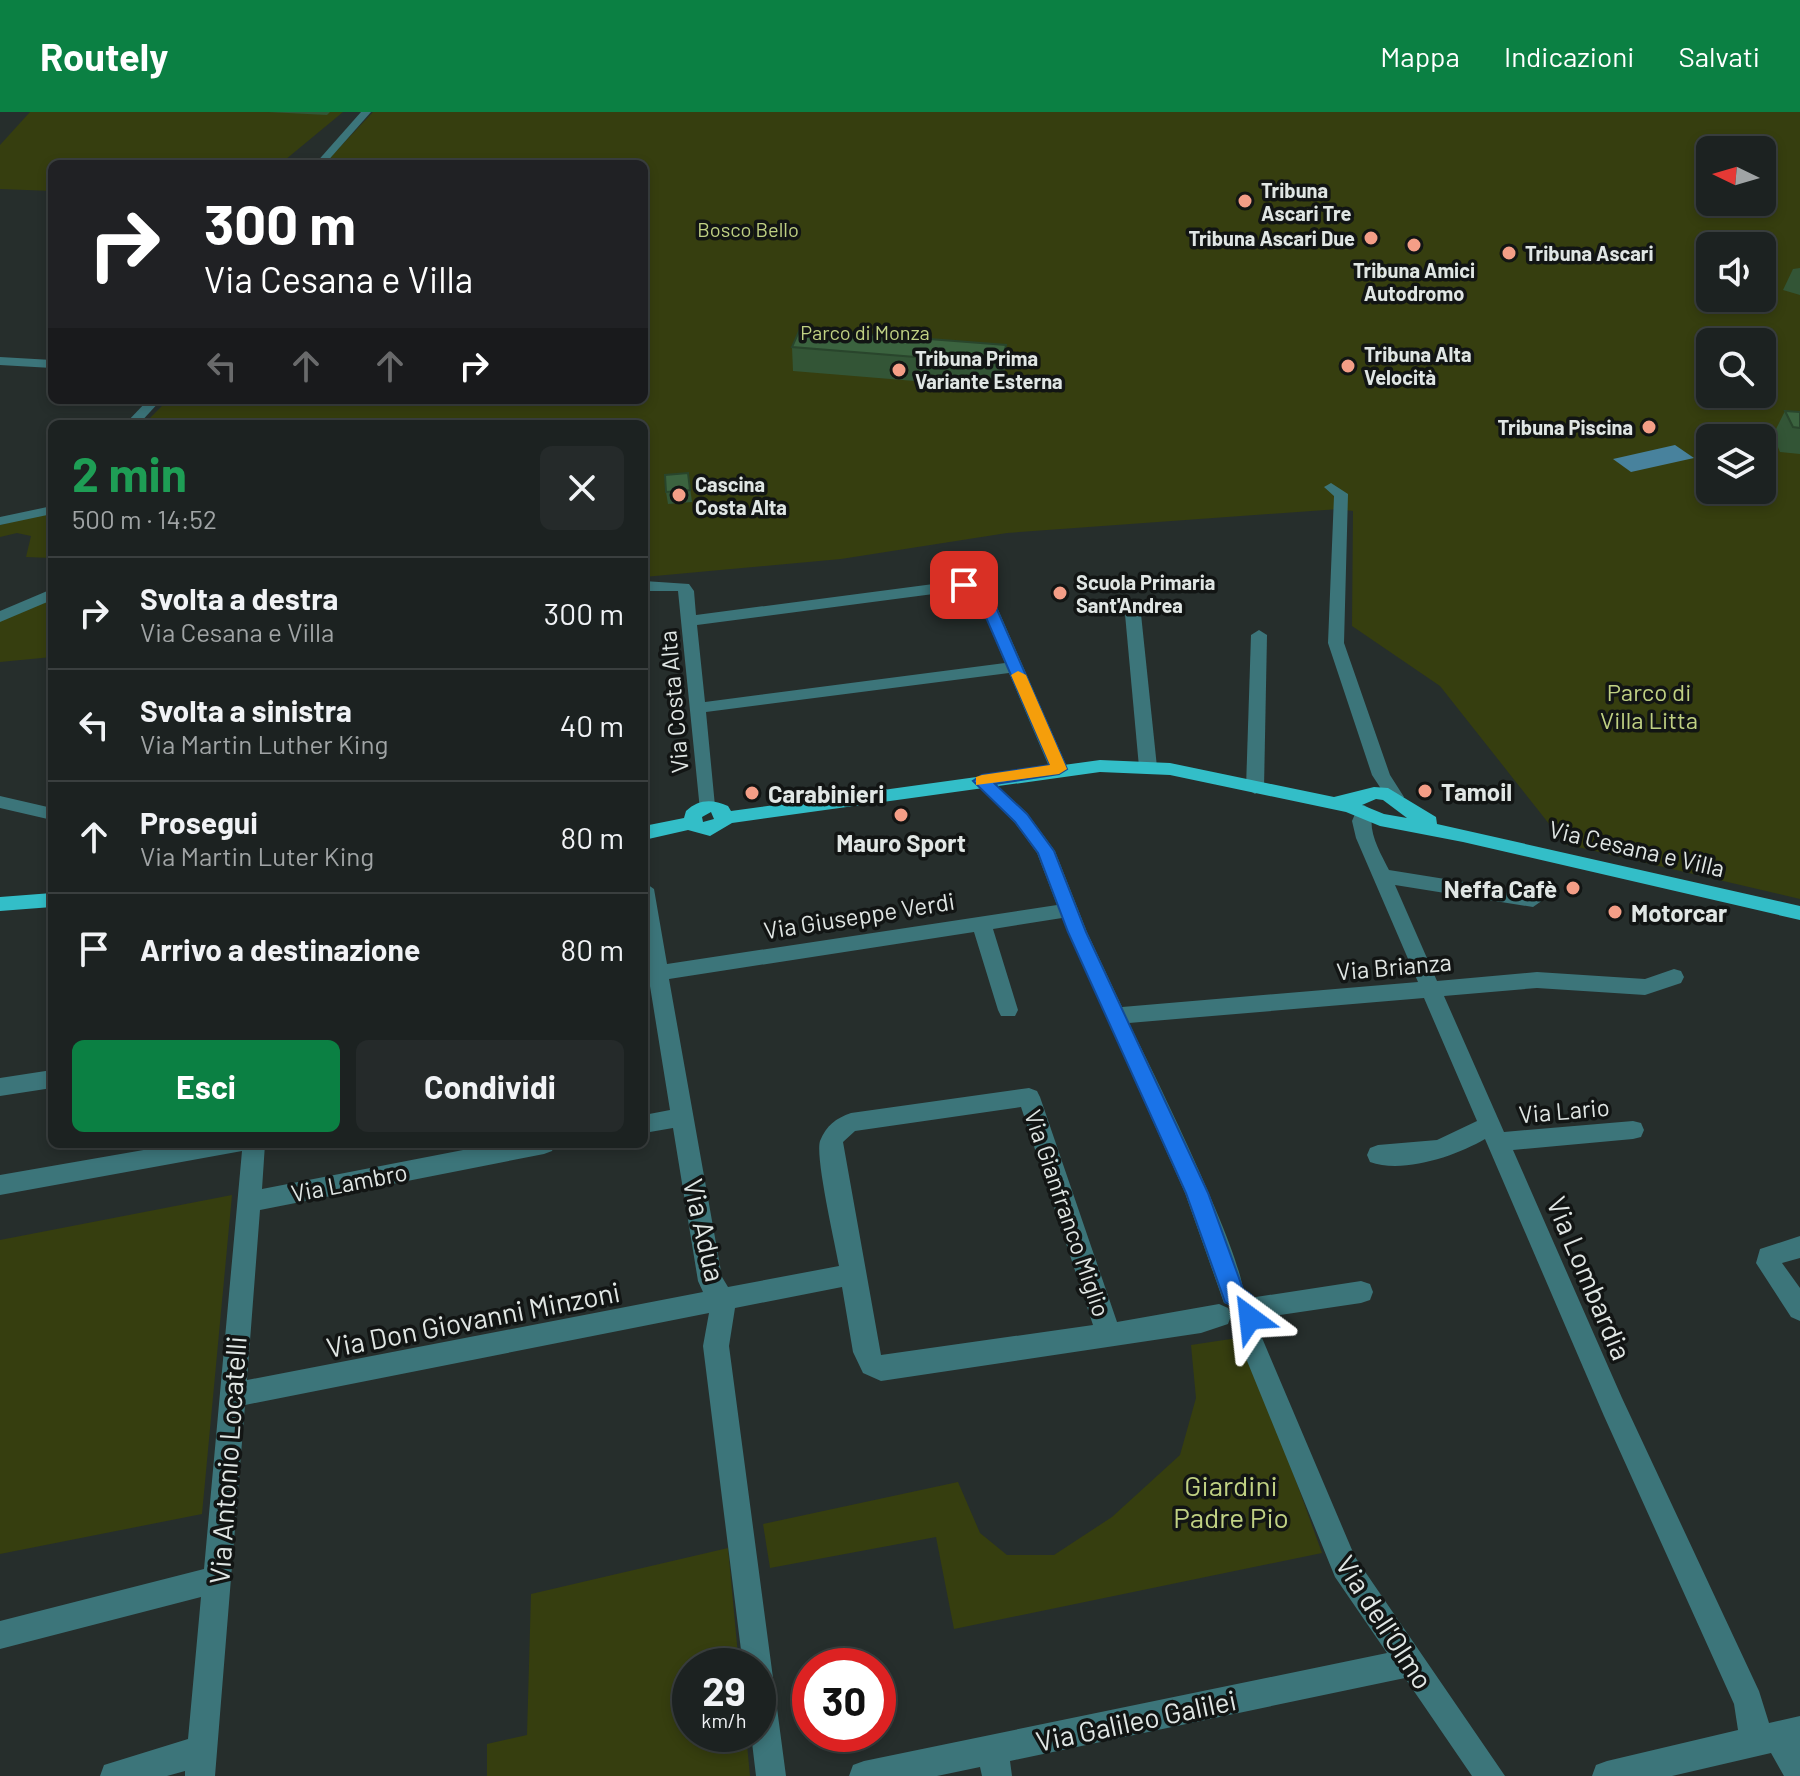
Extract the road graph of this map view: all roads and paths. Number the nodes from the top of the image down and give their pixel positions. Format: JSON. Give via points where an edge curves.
{"nodes":[{"id":1,"x":366,"y":112,"type":"edge"},
{"id":2,"x":321,"y":160,"type":"edge"},
{"id":3,"x":48,"y":351,"type":"edge"},
{"id":4,"x":0,"y":361,"type":"edge"},
{"id":5,"x":34,"y":363,"type":"junction"},
{"id":6,"x":48,"y":364,"type":"edge"},
{"id":7,"x":151,"y":404,"type":"edge"},
{"id":8,"x":136,"y":420,"type":"edge"},
{"id":9,"x":1331,"y":487,"type":"dead end"},
{"id":10,"x":48,"y":511,"type":"edge"},
{"id":11,"x":0,"y":521,"type":"edge"},
{"id":12,"x":648,"y":586,"type":"edge"},
{"id":13,"x":48,"y":596,"type":"edge"},
{"id":14,"x":1133,"y":614,"type":"dead end"},
{"id":15,"x":0,"y":617,"type":"edge"},
{"id":16,"x":690,"y":621,"type":"junction"},
{"id":17,"x":1259,"y":635,"type":"dead end"},
{"id":18,"x":1015,"y":667,"type":"junction"},
{"id":19,"x":698,"y":708,"type":"junction"},
{"id":20,"x":1148,"y":767,"type":"junction"},
{"id":21,"x":1059,"y":769,"type":"junction"},
{"id":22,"x":982,"y":781,"type":"junction"},
{"id":23,"x":1255,"y":788,"type":"junction"},
{"id":24,"x":0,"y":802,"type":"edge"},
{"id":25,"x":706,"y":806,"type":"junction"},
{"id":26,"x":1379,"y":807,"type":"junction"},
{"id":27,"x":48,"y":813,"type":"edge"},
{"id":28,"x":725,"y":818,"type":"junction"},
{"id":29,"x":692,"y":823,"type":"junction"},
{"id":30,"x":648,"y":832,"type":"edge"},
{"id":31,"x":1382,"y":876,"type":"junction"},
{"id":32,"x":48,"y":900,"type":"edge"},
{"id":33,"x":1533,"y":900,"type":"dead end"},
{"id":34,"x":0,"y":904,"type":"edge"},
{"id":35,"x":1069,"y":910,"type":"junction"},
{"id":36,"x":648,"y":913,"type":"edge"},
{"id":37,"x":1800,"y":913,"type":"edge"},
{"id":38,"x":981,"y":922,"type":"junction"},
{"id":39,"x":658,"y":973,"type":"junction"},
{"id":40,"x":1674,"y":977,"type":"dead end"},
{"id":41,"x":1432,"y":988,"type":"junction"},
{"id":42,"x":1008,"y":1010,"type":"dead end"},
{"id":43,"x":1117,"y":1016,"type":"junction"},
{"id":44,"x":48,"y":1080,"type":"edge"},
{"id":45,"x":0,"y":1087,"type":"edge"},
{"id":46,"x":681,"y":1117,"type":"junction"},
{"id":47,"x":648,"y":1123,"type":"edge"},
{"id":48,"x":1633,"y":1130,"type":"dead end"},
{"id":49,"x":1494,"y":1133,"type":"junction"},
{"id":50,"x":211,"y":1148,"type":"edge"},
{"id":51,"x":254,"y":1148,"type":"edge"},
{"id":52,"x":524,"y":1148,"type":"edge"},
{"id":53,"x":1378,"y":1155,"type":"dead end"},
{"id":54,"x":0,"y":1185,"type":"edge"},
{"id":55,"x":248,"y":1202,"type":"junction"},
{"id":56,"x":1800,"y":1247,"type":"edge"},
{"id":57,"x":853,"y":1274,"type":"junction"},
{"id":58,"x":1361,"y":1292,"type":"dead end"},
{"id":59,"x":724,"y":1301,"type":"junction"},
{"id":60,"x":1800,"y":1309,"type":"edge"},
{"id":61,"x":1236,"y":1311,"type":"junction"},
{"id":62,"x":1109,"y":1335,"type":"junction"},
{"id":63,"x":232,"y":1395,"type":"junction"},
{"id":64,"x":218,"y":1579,"type":"junction"},
{"id":65,"x":0,"y":1635,"type":"edge"},
{"id":66,"x":755,"y":1648,"type":"edge"},
{"id":67,"x":1408,"y":1663,"type":"junction"},
{"id":68,"x":1789,"y":1733,"type":"edge"},
{"id":69,"x":1749,"y":1742,"type":"junction"},
{"id":70,"x":768,"y":1752,"type":"edge"},
{"id":71,"x":201,"y":1763,"type":"edge"},
{"id":72,"x":995,"y":1763,"type":"edge"},
{"id":73,"x":115,"y":1776,"type":"edge"},
{"id":74,"x":771,"y":1776,"type":"edge"},
{"id":75,"x":864,"y":1776,"type":"edge"},
{"id":76,"x":1490,"y":1776,"type":"edge"},
{"id":77,"x":1607,"y":1776,"type":"edge"},
{"id":78,"x":1800,"y":1776,"type":"edge"}],
"edges":[{"from":1,"to":2,"type":"street"},
{"from":3,"to":5,"type":"street"},
{"from":4,"to":5,"type":"street"},
{"from":5,"to":6,"type":"street"},
{"from":7,"to":8,"type":"street"},
{"from":9,"to":26,"type":"street","name":"Via Lombardia","via":[[1341,494],[1343,520],[1336,643]]},
{"from":10,"to":11,"type":"street"},
{"from":12,"to":16,"type":"street","name":"Via Costa Alta","via":[[684,587]]},
{"from":13,"to":15,"type":"street"},
{"from":14,"to":20,"type":"street"},
{"from":16,"to":18,"type":"street","via":[[964,585],[981,589]]},
{"from":16,"to":19,"type":"street","name":"Via Costa Alta"},
{"from":17,"to":23,"type":"street"},
{"from":18,"to":19,"type":"street"},
{"from":18,"to":21,"type":"street"},
{"from":19,"to":25,"type":"street","name":"Via Costa Alta"},
{"from":20,"to":21,"type":"main road","name":"Via Cesana e Villa"},
{"from":20,"to":23,"type":"main road","name":"Via Cesana e Villa"},
{"from":21,"to":22,"type":"main road","name":"Via Cesana e Villa"},
{"from":22,"to":28,"type":"main road","name":"Via Cesana e Villa"},
{"from":22,"to":35,"type":"street","name":"Via dell'Olmo","via":[[1035,834]]},
{"from":23,"to":26,"type":"main road","name":"Via Cesana e Villa"},
{"from":24,"to":27,"type":"street"},
{"from":25,"to":28,"type":"main road","via":[[722,810]]},
{"from":25,"to":29,"type":"main road","via":[[692,815]]},
{"from":26,"to":31,"type":"street","name":"Via Lombardia"},
{"from":26,"to":37,"type":"main road","name":"Via Cesana e Villa","via":[[1463,835]]},
{"from":28,"to":29,"type":"main road","via":[[710,830]]},
{"from":29,"to":30,"type":"main road"},
{"from":31,"to":33,"type":"street"},
{"from":31,"to":41,"type":"street","name":"Via Lombardia"},
{"from":32,"to":34,"type":"main road"},
{"from":35,"to":38,"type":"street","name":"Via Giuseppe Verdi"},
{"from":35,"to":43,"type":"street","name":"Via dell'Olmo"},
{"from":36,"to":39,"type":"street","name":"Via Adua"},
{"from":38,"to":39,"type":"street","name":"Via Giuseppe Verdi"},
{"from":38,"to":42,"type":"street"},
{"from":39,"to":46,"type":"street","name":"Via Adua"},
{"from":40,"to":41,"type":"street","name":"Via Brianza","via":[[1645,987],[1537,980]]},
{"from":41,"to":43,"type":"street","name":"Via Brianza"},
{"from":41,"to":49,"type":"street","name":"Via Lombardia"},
{"from":43,"to":61,"type":"street","name":"Via dell'Olmo","via":[[1197,1193],[1229,1276]]},
{"from":44,"to":45,"type":"street"},
{"from":46,"to":47,"type":"street"},
{"from":46,"to":59,"type":"street","name":"Via Adua","via":[[710,1281]]},
{"from":48,"to":49,"type":"street","name":"Via Lario"},
{"from":49,"to":53,"type":"street","via":[[1447,1149]]},
{"from":49,"to":69,"type":"street","name":"Via Lombardia","via":[[1748,1702],[1755,1726]]},
{"from":50,"to":54,"type":"street"},
{"from":51,"to":55,"type":"street","name":"Via Antonio Locatelli"},
{"from":52,"to":55,"type":"street","name":"Via Lambro"},
{"from":55,"to":63,"type":"street","name":"Via Antonio Locatelli"},
{"from":56,"to":60,"type":"street","via":[[1768,1257]]},
{"from":57,"to":59,"type":"street","name":"Via Don Giovanni Minzoni"},
{"from":57,"to":62,"type":"street","via":[[866,1352],[881,1369]]},
{"from":57,"to":62,"type":"street","name":"Via Gianfranco Miglio","via":[[830,1146],[840,1128],[851,1122],[1029,1097]]},
{"from":58,"to":61,"type":"street"},
{"from":59,"to":63,"type":"street","name":"Via Don Giovanni Minzoni"},
{"from":59,"to":66,"type":"street","name":"Via Adua","via":[[716,1346]]},
{"from":61,"to":62,"type":"street"},
{"from":61,"to":67,"type":"street","name":"Via dell'Olmo","via":[[1345,1567]]},
{"from":63,"to":64,"type":"street","name":"Via Antonio Locatelli"},
{"from":64,"to":65,"type":"street"},
{"from":64,"to":71,"type":"street","name":"Via Antonio Locatelli"},
{"from":67,"to":72,"type":"street","name":"Via Galileo Galilei"},
{"from":67,"to":76,"type":"street","name":"Via dell'Olmo"},
{"from":68,"to":69,"type":"street"},
{"from":68,"to":78,"type":"street"},
{"from":69,"to":77,"type":"street"},
{"from":70,"to":74,"type":"street","name":"Via Adua"},
{"from":71,"to":73,"type":"street"},
{"from":72,"to":75,"type":"street","name":"Via Galileo Galilei"}]}
